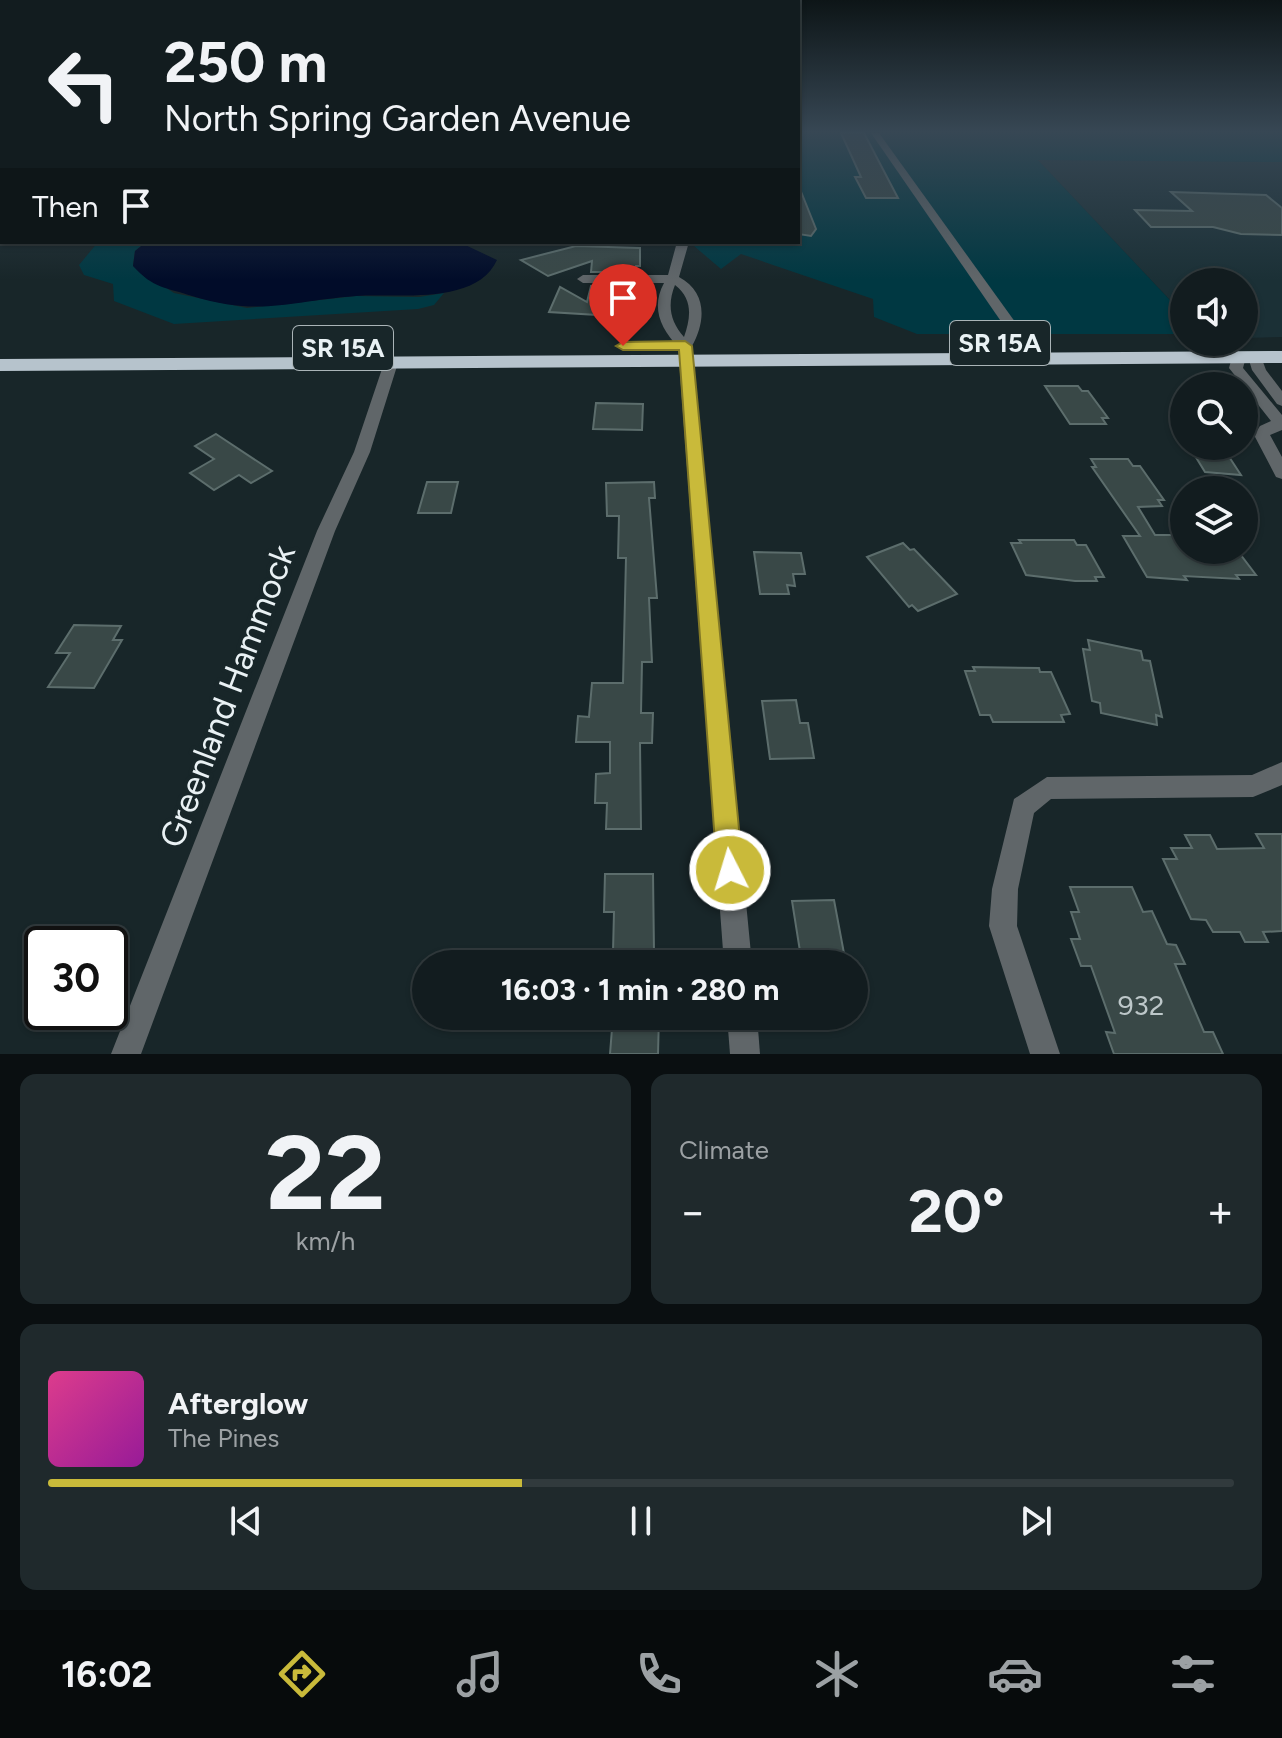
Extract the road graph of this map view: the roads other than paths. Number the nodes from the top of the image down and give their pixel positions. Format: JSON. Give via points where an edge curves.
{"nodes":[{"id":1,"x":910,"y":182,"type":"edge"},
{"id":2,"x":682,"y":244,"type":"edge"},
{"id":3,"x":583,"y":279,"type":"dead end"},
{"id":4,"x":673,"y":279,"type":"junction"},
{"id":5,"x":694,"y":303,"type":"junction"},
{"id":6,"x":663,"y":304,"type":"junction"},
{"id":7,"x":1023,"y":343,"type":"junction"},
{"id":8,"x":1258,"y":348,"type":"edge"},
{"id":9,"x":1170,"y":349,"type":"edge"},
{"id":10,"x":0,"y":350,"type":"edge"},
{"id":11,"x":1170,"y":350,"type":"edge"},
{"id":12,"x":686,"y":353,"type":"junction"},
{"id":13,"x":1249,"y":356,"type":"edge"},
{"id":14,"x":1258,"y":356,"type":"edge"},
{"id":15,"x":1282,"y":357,"type":"edge"},
{"id":16,"x":391,"y":363,"type":"junction"},
{"id":17,"x":0,"y":365,"type":"edge"},
{"id":18,"x":1282,"y":401,"type":"edge"},
{"id":19,"x":1281,"y":423,"type":"edge"},
{"id":20,"x":1282,"y":473,"type":"edge"},
{"id":21,"x":1282,"y":773,"type":"edge"},
{"id":22,"x":737,"y":950,"type":"edge"},
{"id":23,"x":743,"y":1030,"type":"edge"},
{"id":24,"x":126,"y":1054,"type":"edge"},
{"id":25,"x":745,"y":1054,"type":"edge"},
{"id":26,"x":1045,"y":1054,"type":"edge"}],
"edges":[{"from":1,"to":7,"type":"street"},
{"from":2,"to":4,"type":"street"},
{"from":3,"to":4,"type":"street"},
{"from":4,"to":5,"type":"street","via":[[684,283]]},
{"from":4,"to":6,"type":"street","via":[[666,285]]},
{"from":5,"to":6,"type":"street"},
{"from":5,"to":12,"type":"street","via":[[696,331]]},
{"from":6,"to":12,"type":"street","via":[[662,318]]},
{"from":7,"to":9,"type":"highway","number":"SR 15A"},
{"from":7,"to":12,"type":"highway","number":"SR 15A"},
{"from":8,"to":15,"type":"highway","number":"SR 15A"},
{"from":10,"to":12,"type":"highway","number":"SR 15A"},
{"from":11,"to":12,"type":"highway","number":"SR 15A"},
{"from":12,"to":16,"type":"highway","number":"SR 15A"},
{"from":12,"to":22,"type":"street"},
{"from":13,"to":19,"type":"street","via":[[1236,368]]},
{"from":14,"to":18,"type":"street","via":[[1259,370]]},
{"from":16,"to":17,"type":"highway","number":"SR 15A"},
{"from":16,"to":24,"type":"street","name":"Greenland Hammock","via":[[362,452],[326,531]]},
{"from":19,"to":20,"type":"street","via":[[1262,435]]},
{"from":21,"to":26,"type":"street","via":[[1253,786],[1047,788],[1023,807],[1005,889],[1003,926]]},
{"from":23,"to":25,"type":"street"}]}
